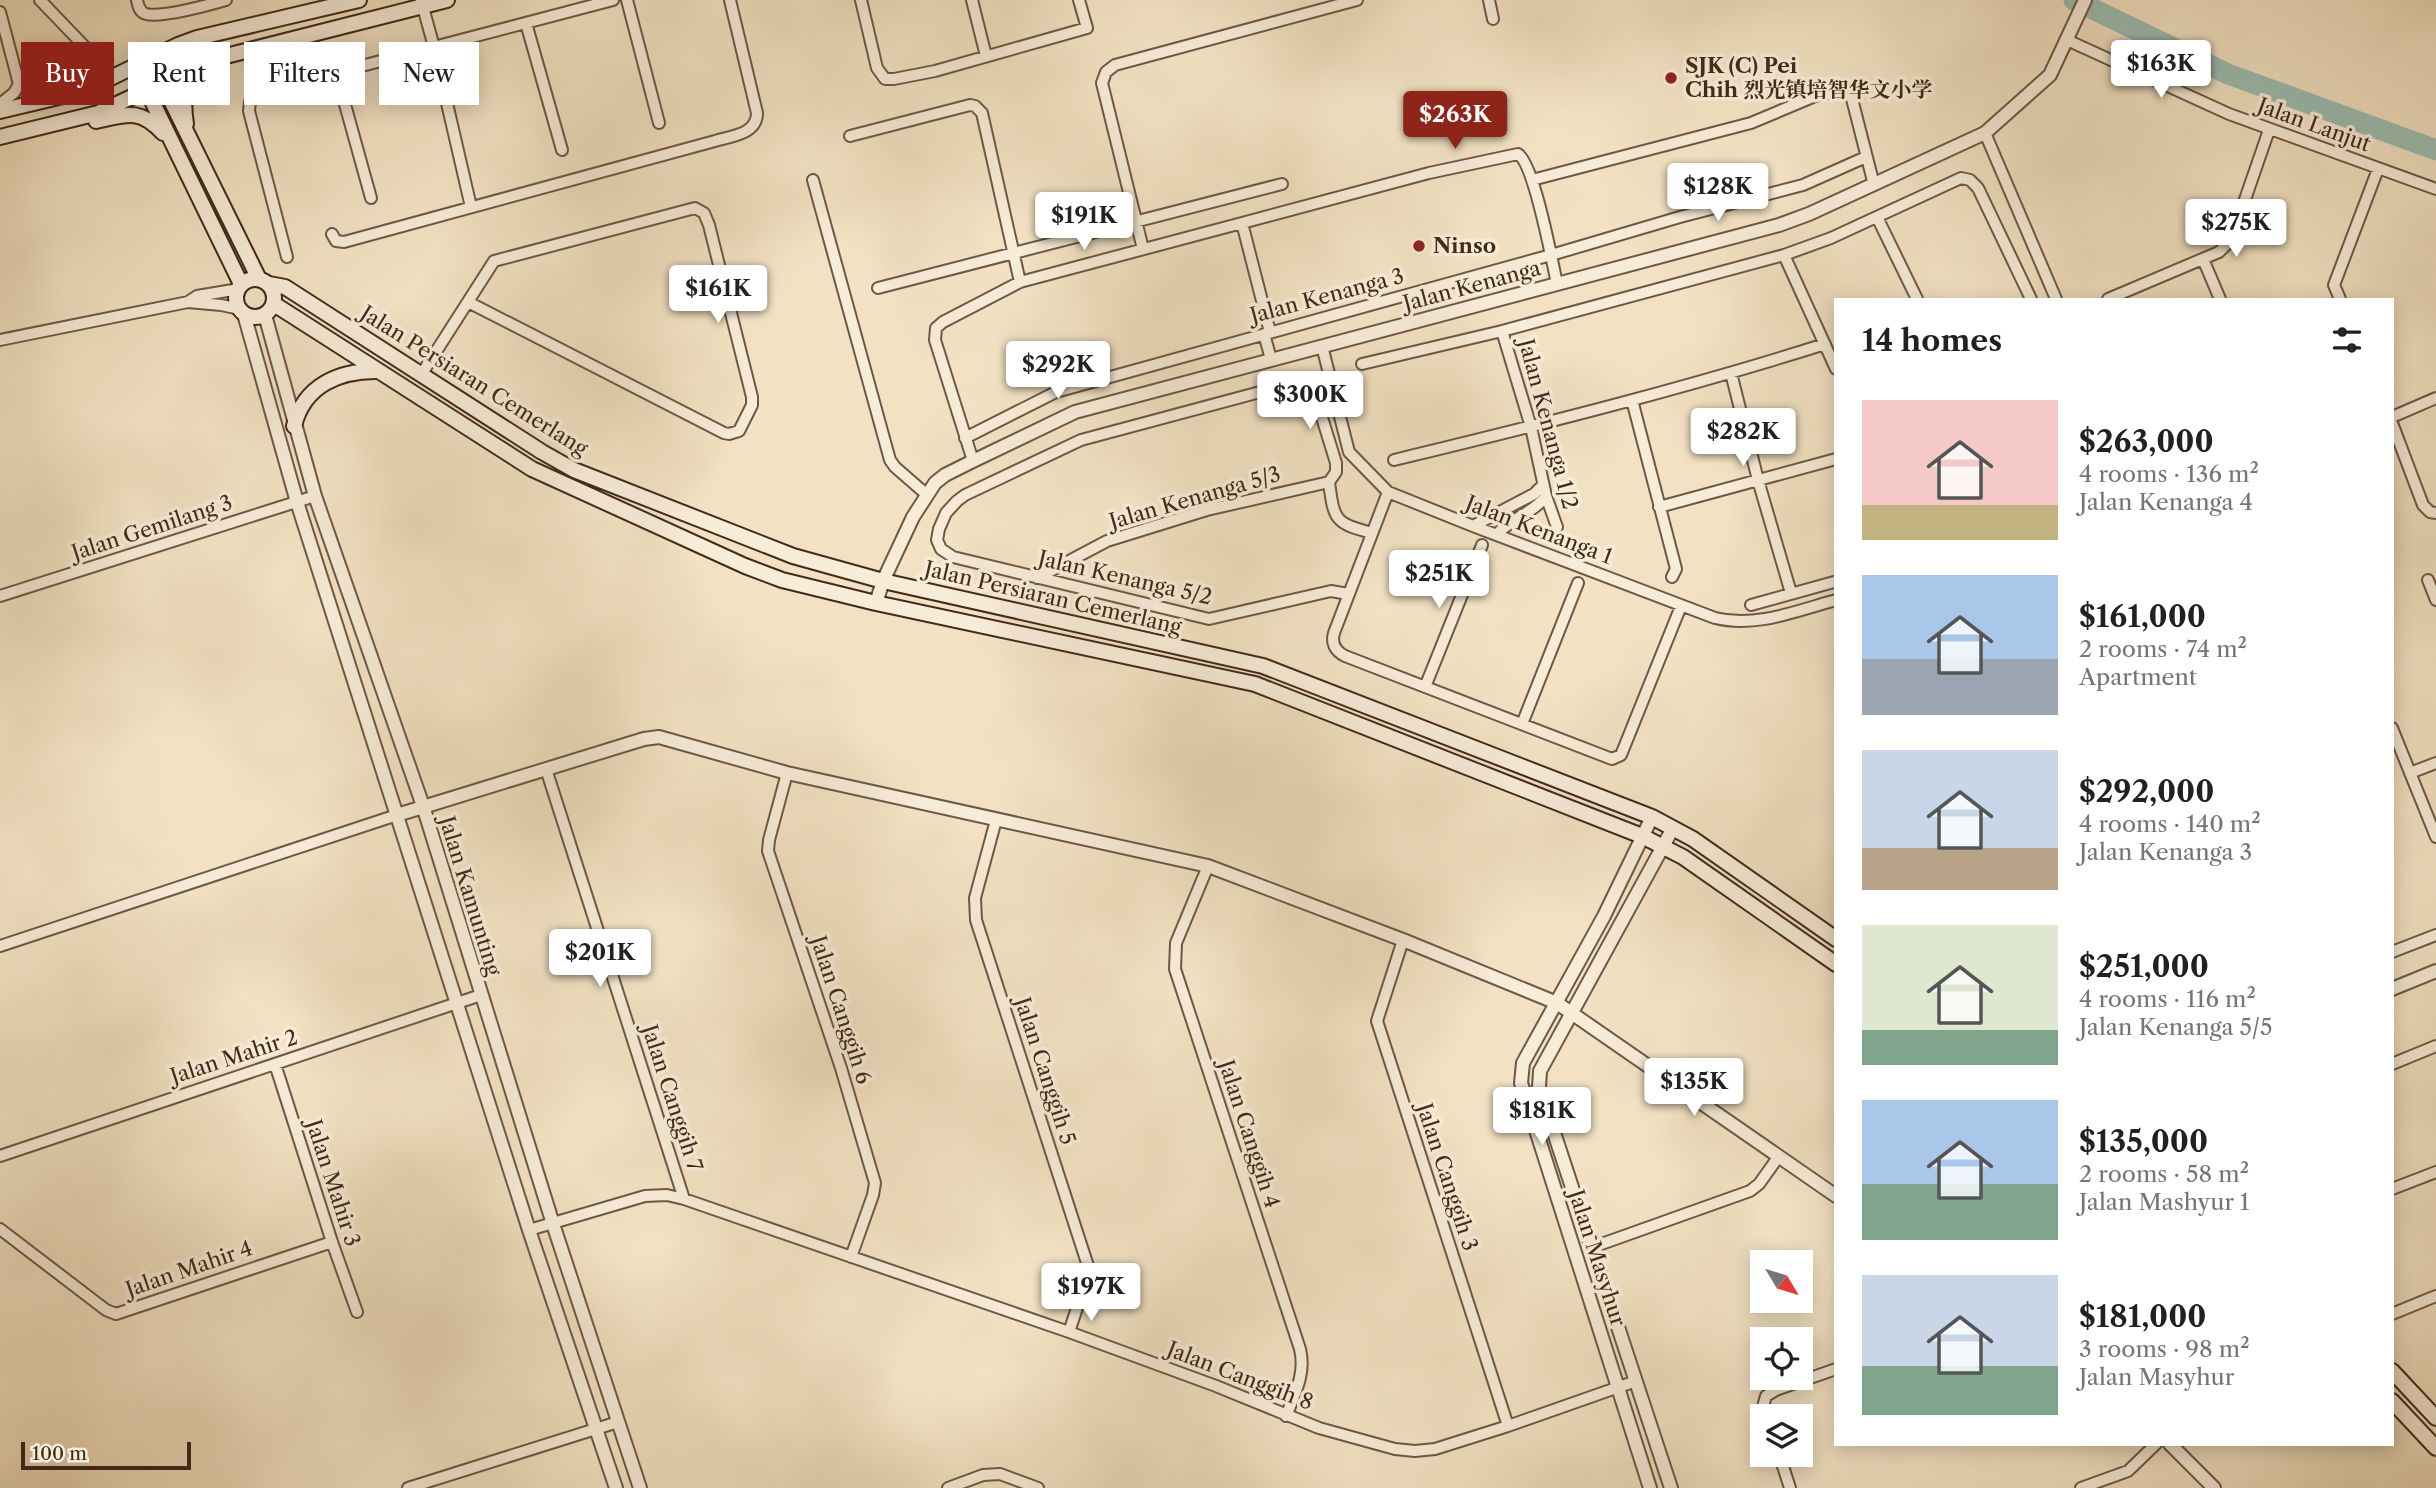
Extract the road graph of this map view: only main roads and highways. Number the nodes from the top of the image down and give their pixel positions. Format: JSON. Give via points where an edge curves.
{"nodes":[{"id":1,"x":359,"y":0,"type":"edge"},
{"id":2,"x":447,"y":0,"type":"edge"},
{"id":3,"x":422,"y":3,"type":"edge"},
{"id":4,"x":188,"y":42,"type":"edge"},
{"id":5,"x":235,"y":54,"type":"junction"},
{"id":6,"x":230,"y":55,"type":"edge"},
{"id":7,"x":128,"y":70,"type":"edge"},
{"id":8,"x":128,"y":98,"type":"edge"},
{"id":9,"x":154,"y":105,"type":"edge"},
{"id":10,"x":173,"y":105,"type":"edge"},
{"id":11,"x":0,"y":111,"type":"edge"},
{"id":12,"x":71,"y":120,"type":"junction"},
{"id":13,"x":0,"y":137,"type":"edge"},
{"id":14,"x":189,"y":137,"type":"junction"},
{"id":15,"x":173,"y":145,"type":"junction"},
{"id":16,"x":264,"y":281,"type":"junction"},
{"id":17,"x":240,"y":287,"type":"junction"},
{"id":18,"x":269,"y":309,"type":"junction"},
{"id":19,"x":381,"y":371,"type":"junction"},
{"id":20,"x":294,"y":426,"type":"road end"},
{"id":21,"x":1834,"y":938,"type":"edge"},
{"id":22,"x":1834,"y":963,"type":"edge"},
{"id":23,"x":2394,"y":1373,"type":"edge"},
{"id":24,"x":2394,"y":1403,"type":"edge"},
{"id":25,"x":2436,"y":1418,"type":"edge"},
{"id":26,"x":2436,"y":1448,"type":"edge"}],
"edges":[{"from":1,"to":4,"type":"main road"},
{"from":2,"to":3,"type":"main road"},
{"from":3,"to":5,"type":"main road"},
{"from":5,"to":6,"type":"main road"},
{"from":5,"to":14,"type":"main road","via":[[188,85],[183,102]]},
{"from":7,"to":11,"type":"main road","via":[[85,91]]},
{"from":8,"to":12,"type":"main road"},
{"from":9,"to":15,"type":"main road"},
{"from":10,"to":14,"type":"main road"},
{"from":12,"to":13,"type":"main road"},
{"from":12,"to":15,"type":"main road","via":[[143,116]]},
{"from":14,"to":16,"type":"main road"},
{"from":15,"to":17,"type":"main road"},
{"from":16,"to":17,"type":"main road","via":[[253,279]]},
{"from":16,"to":18,"type":"main road","via":[[274,293]]},
{"from":16,"to":21,"type":"main road","name":"Jalan Persiaran Cemerlang","via":[[285,287],[575,470],[793,556],[883,581],[1263,666],[1652,817],[1693,839]]},
{"from":17,"to":18,"type":"main road","via":[[236,297],[242,311],[254,317]]},
{"from":18,"to":19,"type":"main road","name":"Jalan Persiaran Cemerlang"},
{"from":19,"to":20,"type":"main road","via":[[349,373],[323,383],[302,403]]},
{"from":19,"to":22,"type":"main road","name":"Jalan Persiaran Cemerlang","via":[[532,469],[744,566],[876,603],[1255,684],[1642,836],[1683,858]]},
{"from":23,"to":25,"type":"main road"},
{"from":24,"to":26,"type":"main road"}]}
